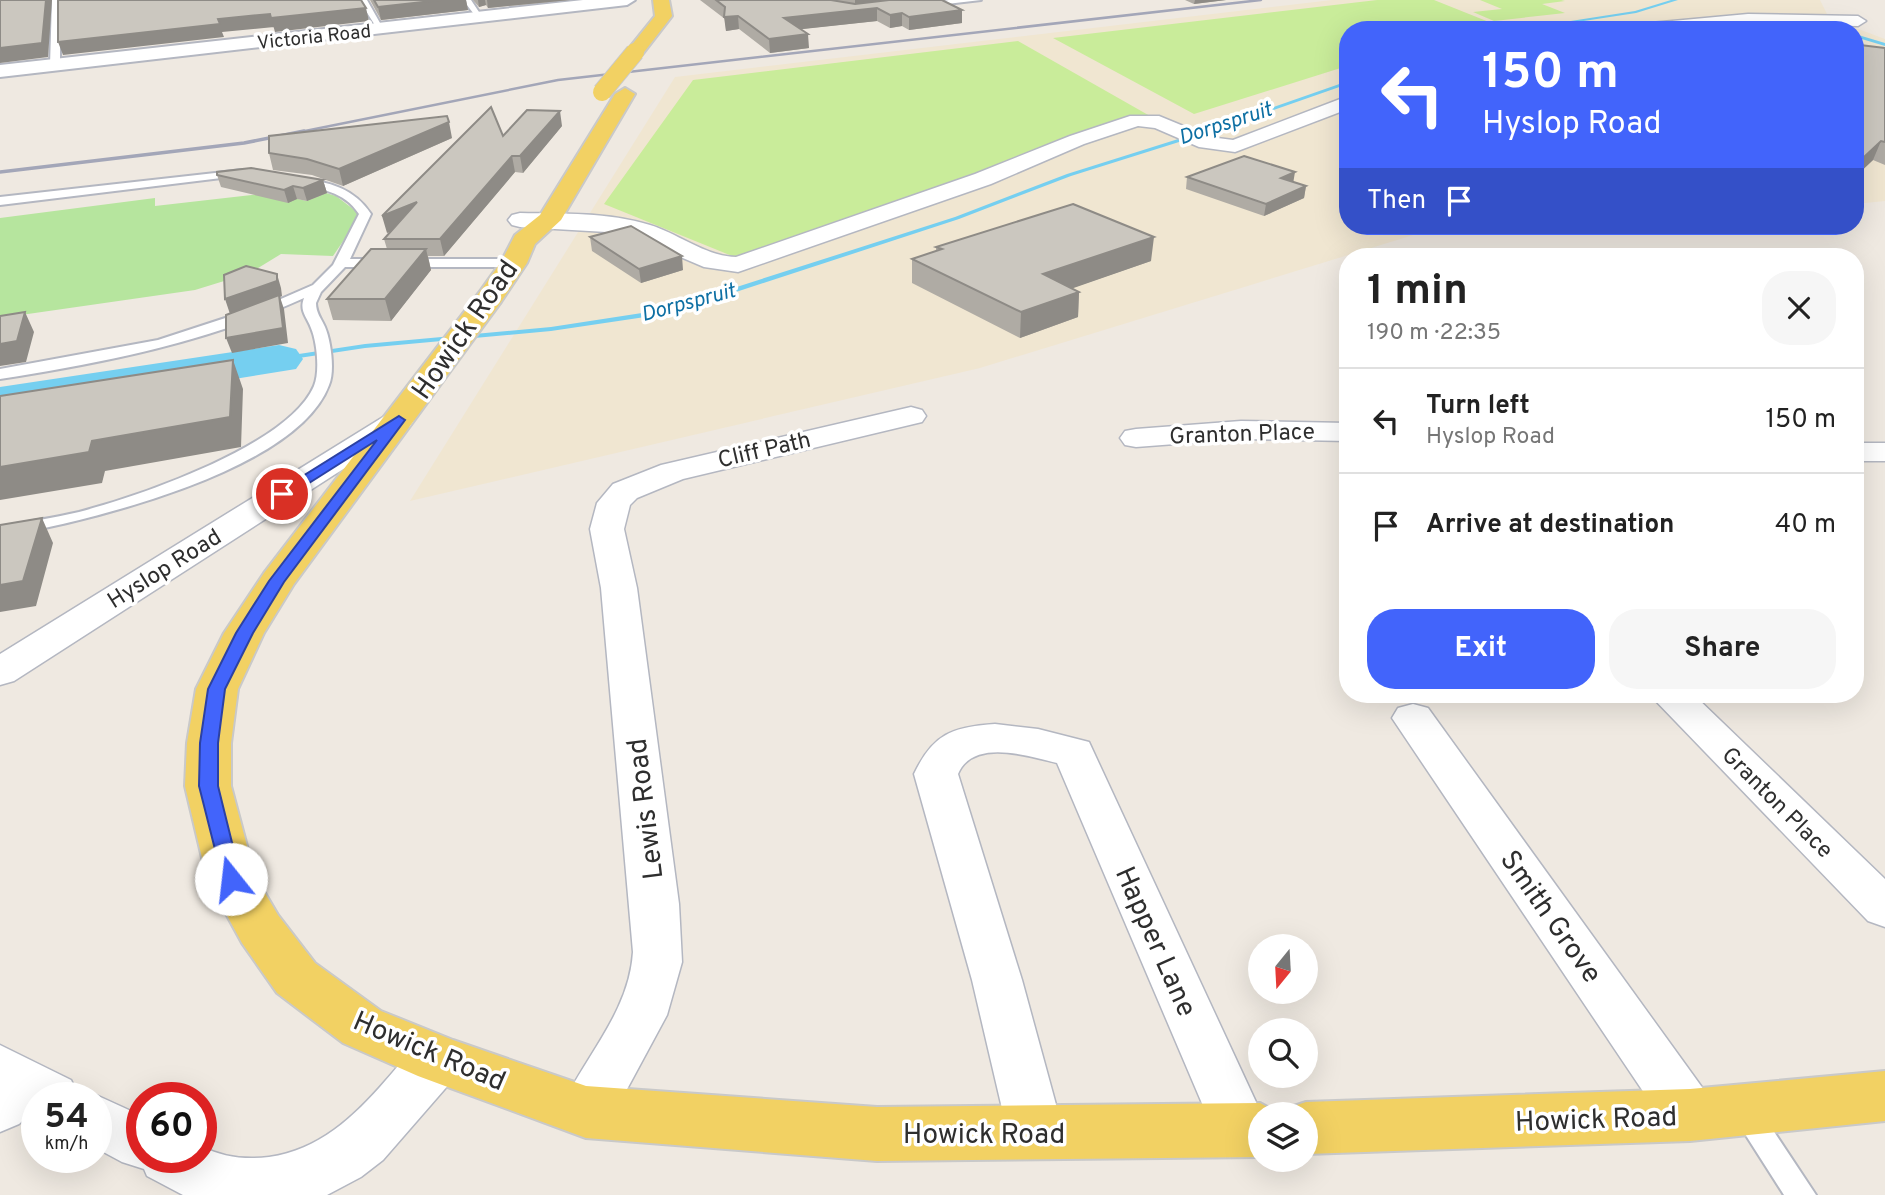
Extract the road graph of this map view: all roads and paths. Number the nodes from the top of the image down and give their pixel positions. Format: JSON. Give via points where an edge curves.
{"nodes":[{"id":1,"x":56,"y":0,"type":"edge"},
{"id":2,"x":363,"y":0,"type":"edge"},
{"id":3,"x":467,"y":0,"type":"edge"},
{"id":4,"x":627,"y":0,"type":"edge"},
{"id":5,"x":662,"y":0,"type":"edge"},
{"id":6,"x":678,"y":0,"type":"edge"},
{"id":7,"x":977,"y":0,"type":"edge"},
{"id":8,"x":544,"y":4,"type":"edge"},
{"id":9,"x":913,"y":6,"type":"edge"},
{"id":10,"x":1862,"y":14,"type":"dead end"},
{"id":11,"x":480,"y":16,"type":"junction"},
{"id":12,"x":1718,"y":21,"type":"edge"},
{"id":13,"x":382,"y":28,"type":"junction"},
{"id":14,"x":55,"y":65,"type":"junction"},
{"id":15,"x":0,"y":71,"type":"edge"},
{"id":16,"x":1339,"y":106,"type":"edge"},
{"id":17,"x":580,"y":127,"type":"dead end"},
{"id":18,"x":259,"y":175,"type":"edge"},
{"id":19,"x":283,"y":179,"type":"edge"},
{"id":20,"x":535,"y":197,"type":"dead end"},
{"id":21,"x":0,"y":201,"type":"edge"},
{"id":22,"x":549,"y":220,"type":"junction"},
{"id":23,"x":520,"y":241,"type":"junction"},
{"id":24,"x":341,"y":263,"type":"junction"},
{"id":25,"x":316,"y":288,"type":"junction"},
{"id":26,"x":0,"y":374,"type":"edge"},
{"id":27,"x":911,"y":416,"type":"dead end"},
{"id":28,"x":399,"y":420,"type":"junction"},
{"id":29,"x":1339,"y":432,"type":"edge"},
{"id":30,"x":1136,"y":438,"type":"dead end"},
{"id":31,"x":1864,"y":452,"type":"edge"},
{"id":32,"x":1885,"y":452,"type":"edge"},
{"id":33,"x":620,"y":494,"type":"joint"},
{"id":34,"x":0,"y":532,"type":"edge"},
{"id":35,"x":0,"y":672,"type":"edge"},
{"id":36,"x":1678,"y":703,"type":"edge"},
{"id":37,"x":1413,"y":718,"type":"dead end"},
{"id":38,"x":1885,"y":908,"type":"edge"},
{"id":39,"x":439,"y":1059,"type":"junction"},
{"id":40,"x":1885,"y":1096,"type":"edge"},
{"id":41,"x":1717,"y":1111,"type":"junction"},
{"id":42,"x":586,"y":1112,"type":"junction"},
{"id":43,"x":1248,"y":1126,"type":"edge"},
{"id":44,"x":1318,"y":1128,"type":"edge"},
{"id":45,"x":1248,"y":1130,"type":"edge"},
{"id":46,"x":1036,"y":1133,"type":"junction"},
{"id":47,"x":192,"y":1177,"type":"edge"},
{"id":48,"x":337,"y":1180,"type":"edge"},
{"id":49,"x":1801,"y":1195,"type":"edge"}],
"edges":[{"from":1,"to":14,"type":"lane"},
{"from":2,"to":13,"type":"lane"},
{"from":3,"to":11,"type":"lane"},
{"from":4,"to":8,"type":"main road","name":"Victoria Road"},
{"from":5,"to":17,"type":"main road","bridge":true,"via":[[664,16],[602,92]]},
{"from":6,"to":22,"type":"main road","name":"Howick Road","via":[[680,16],[625,94]]},
{"from":7,"to":9,"type":"lane"},
{"from":8,"to":11,"type":"main road","name":"Victoria Road"},
{"from":10,"to":12,"type":"street"},
{"from":11,"to":13,"type":"main road","name":"Victoria Road"},
{"from":13,"to":14,"type":"main road","name":"Victoria Road"},
{"from":14,"to":15,"type":"main road","name":"Victoria Road"},
{"from":16,"to":22,"type":"street","via":[[1240,146],[1206,143],[1154,121],[1125,123],[984,179],[738,265],[721,264],[638,229]]},
{"from":18,"to":21,"type":"lane","via":[[225,173]]},
{"from":19,"to":24,"type":"lane","via":[[324,184],[359,203],[365,214]]},
{"from":20,"to":23,"type":"main road","name":"Howick Road"},
{"from":22,"to":23,"type":"main road","name":"Howick Road"},
{"from":23,"to":24,"type":"lane"},
{"from":23,"to":28,"type":"main road","name":"Howick Road","via":[[491,296]]},
{"from":24,"to":25,"type":"lane"},
{"from":25,"to":26,"type":"lane","via":[[256,314],[137,349]]},
{"from":25,"to":34,"type":"lane","via":[[309,305],[319,329],[322,385],[290,424],[221,467],[92,514]]},
{"from":27,"to":33,"type":"street","name":"Cliff Path","via":[[711,461]]},
{"from":28,"to":35,"type":"street","name":"Hyslop Road"},
{"from":28,"to":39,"type":"main road","name":"Howick Road","via":[[277,581],[244,633],[217,689],[208,786],[231,879],[296,978],[362,1027]]},
{"from":29,"to":30,"type":"street","name":"Granton Place","via":[[1241,430]]},
{"from":31,"to":32,"type":"street"},
{"from":33,"to":42,"type":"street","name":"Lewis Road","via":[[607,529],[619,588],[658,952],[654,981],[640,1013]]},
{"from":36,"to":38,"type":"street","name":"Granton Place"},
{"from":37,"to":41,"type":"street","name":"Smith Grove"},
{"from":39,"to":42,"type":"main road","name":"Howick Road"},
{"from":39,"to":48,"type":"street"},
{"from":40,"to":41,"type":"main road","name":"Howick Road"},
{"from":41,"to":44,"type":"main road","name":"Howick Road"},
{"from":41,"to":49,"type":"lane"},
{"from":42,"to":46,"type":"main road","name":"Howick Road","via":[[877,1134]]},
{"from":43,"to":46,"type":"street","name":"Happer Lane","via":[[1074,752],[983,737],[953,747],[939,760],[936,774],[998,980]]},
{"from":45,"to":46,"type":"main road","name":"Howick Road"},
{"from":47,"to":48,"type":"street","via":[[250,1185],[311,1177]]}]}
